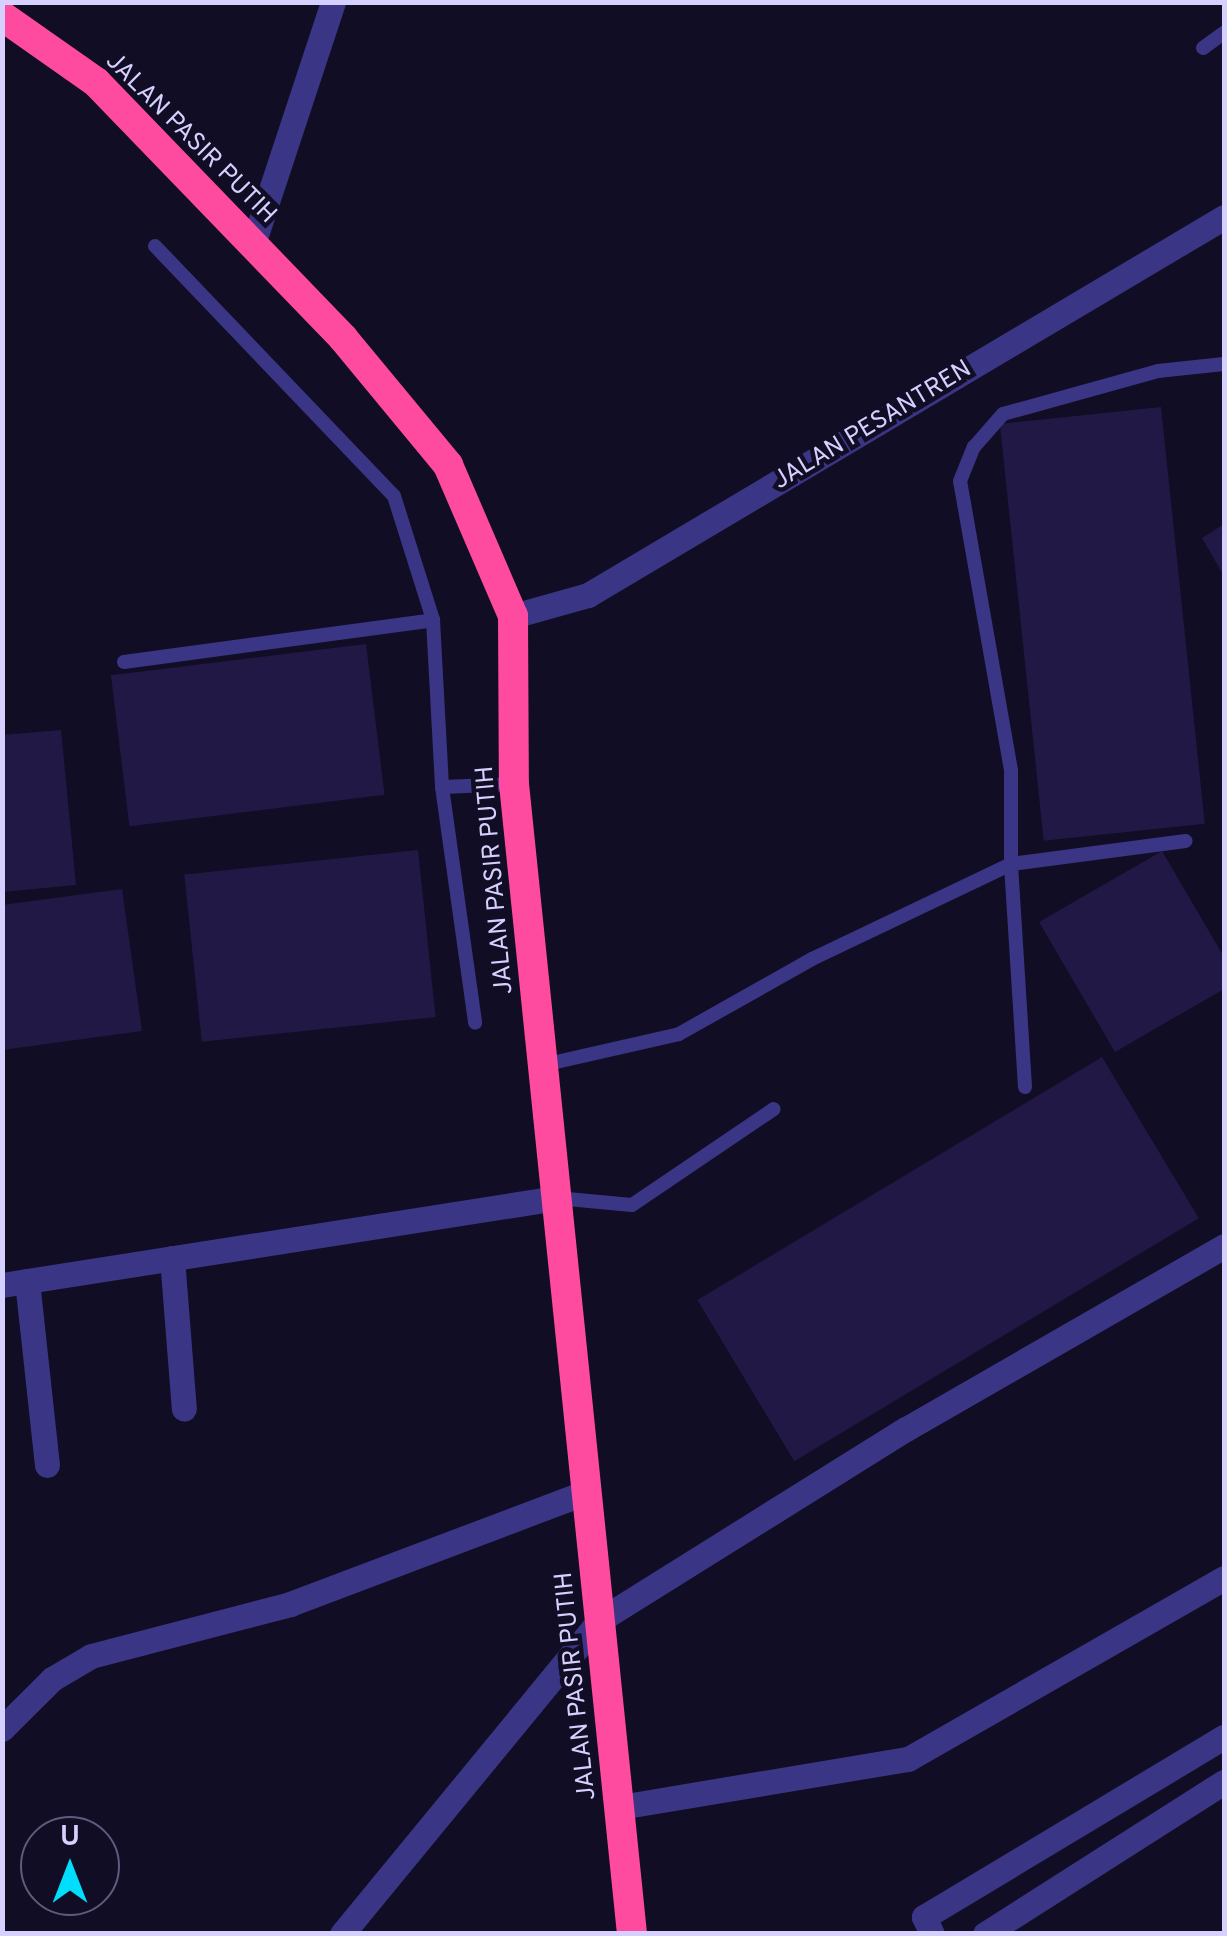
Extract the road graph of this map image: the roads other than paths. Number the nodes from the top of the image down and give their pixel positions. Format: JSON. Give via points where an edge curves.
{"nodes":[{"id":1,"x":333,"y":2,"type":"edge"},
{"id":2,"x":2,"y":16,"type":"edge"},
{"id":3,"x":1224,"y":34,"type":"edge"},
{"id":4,"x":1203,"y":48,"type":"dead end"},
{"id":5,"x":1224,"y":216,"type":"edge"},
{"id":6,"x":253,"y":244,"type":"junction"},
{"id":7,"x":155,"y":246,"type":"dead end"},
{"id":8,"x":1224,"y":364,"type":"edge"},
{"id":9,"x":513,"y":616,"type":"junction"},
{"id":10,"x":432,"y":620,"type":"junction"},
{"id":11,"x":124,"y":662,"type":"dead end"},
{"id":12,"x":514,"y":784,"type":"junction"},
{"id":13,"x":442,"y":787,"type":"junction"},
{"id":14,"x":1184,"y":841,"type":"dead end"},
{"id":15,"x":1011,"y":864,"type":"junction"},
{"id":16,"x":475,"y":1023,"type":"dead end"},
{"id":17,"x":543,"y":1065,"type":"junction"},
{"id":18,"x":1025,"y":1088,"type":"dead end"},
{"id":19,"x":774,"y":1109,"type":"dead end"},
{"id":20,"x":556,"y":1198,"type":"junction"},
{"id":21,"x":1224,"y":1246,"type":"edge"},
{"id":22,"x":172,"y":1258,"type":"junction"},
{"id":23,"x":15,"y":1283,"type":"edge"},
{"id":24,"x":184,"y":1409,"type":"dead end"},
{"id":25,"x":47,"y":1464,"type":"dead end"},
{"id":26,"x":587,"y":1492,"type":"junction"},
{"id":27,"x":1224,"y":1578,"type":"edge"},
{"id":28,"x":600,"y":1620,"type":"junction"},
{"id":29,"x":2,"y":1729,"type":"edge"},
{"id":30,"x":1224,"y":1737,"type":"edge"},
{"id":31,"x":1224,"y":1782,"type":"edge"},
{"id":32,"x":620,"y":1808,"type":"junction"},
{"id":33,"x":342,"y":1934,"type":"edge"},
{"id":34,"x":632,"y":1934,"type":"edge"},
{"id":35,"x":932,"y":1934,"type":"edge"},
{"id":36,"x":985,"y":1934,"type":"edge"}],
"edges":[{"from":1,"to":6,"type":"street"},
{"from":2,"to":6,"type":"highway","name":"JALAN PASIR PUTIH","via":[[96,82]]},
{"from":3,"to":4,"type":"lane"},
{"from":5,"to":9,"type":"street","name":"JALAN PESANTREN","via":[[588,594]]},
{"from":6,"to":9,"type":"highway","name":"JALAN PASIR PUTIH","via":[[343,338],[448,465]]},
{"from":7,"to":10,"type":"lane","via":[[394,496]]},
{"from":8,"to":15,"type":"lane","via":[[1158,371],[1003,414],[974,447],[960,481],[1011,770]]},
{"from":9,"to":12,"type":"highway","name":"JALAN PASIR PUTIH"},
{"from":10,"to":11,"type":"lane"},
{"from":10,"to":13,"type":"lane"},
{"from":12,"to":13,"type":"lane"},
{"from":12,"to":17,"type":"highway","name":"JALAN PASIR PUTIH"},
{"from":13,"to":16,"type":"lane"},
{"from":14,"to":15,"type":"lane"},
{"from":15,"to":17,"type":"lane","via":[[812,959],[679,1034]]},
{"from":15,"to":18,"type":"lane"},
{"from":17,"to":20,"type":"highway","name":"JALAN PASIR PUTIH"},
{"from":19,"to":20,"type":"lane","via":[[632,1205]]},
{"from":20,"to":22,"type":"street"},
{"from":20,"to":26,"type":"highway","name":"JALAN PASIR PUTIH"},
{"from":21,"to":28,"type":"street","via":[[906,1430]]},
{"from":22,"to":23,"type":"street"},
{"from":22,"to":24,"type":"street"},
{"from":23,"to":25,"type":"street"},
{"from":26,"to":28,"type":"highway","name":"JALAN PASIR PUTIH"},
{"from":26,"to":29,"type":"street","via":[[290,1604],[91,1656],[52,1679]]},
{"from":27,"to":32,"type":"street","via":[[908,1760]]},
{"from":28,"to":32,"type":"highway","name":"JALAN PASIR PUTIH"},
{"from":28,"to":33,"type":"street"},
{"from":30,"to":35,"type":"street","via":[[924,1917]]},
{"from":31,"to":36,"type":"street"},
{"from":32,"to":34,"type":"highway","name":"JALAN PASIR PUTIH"}]}
